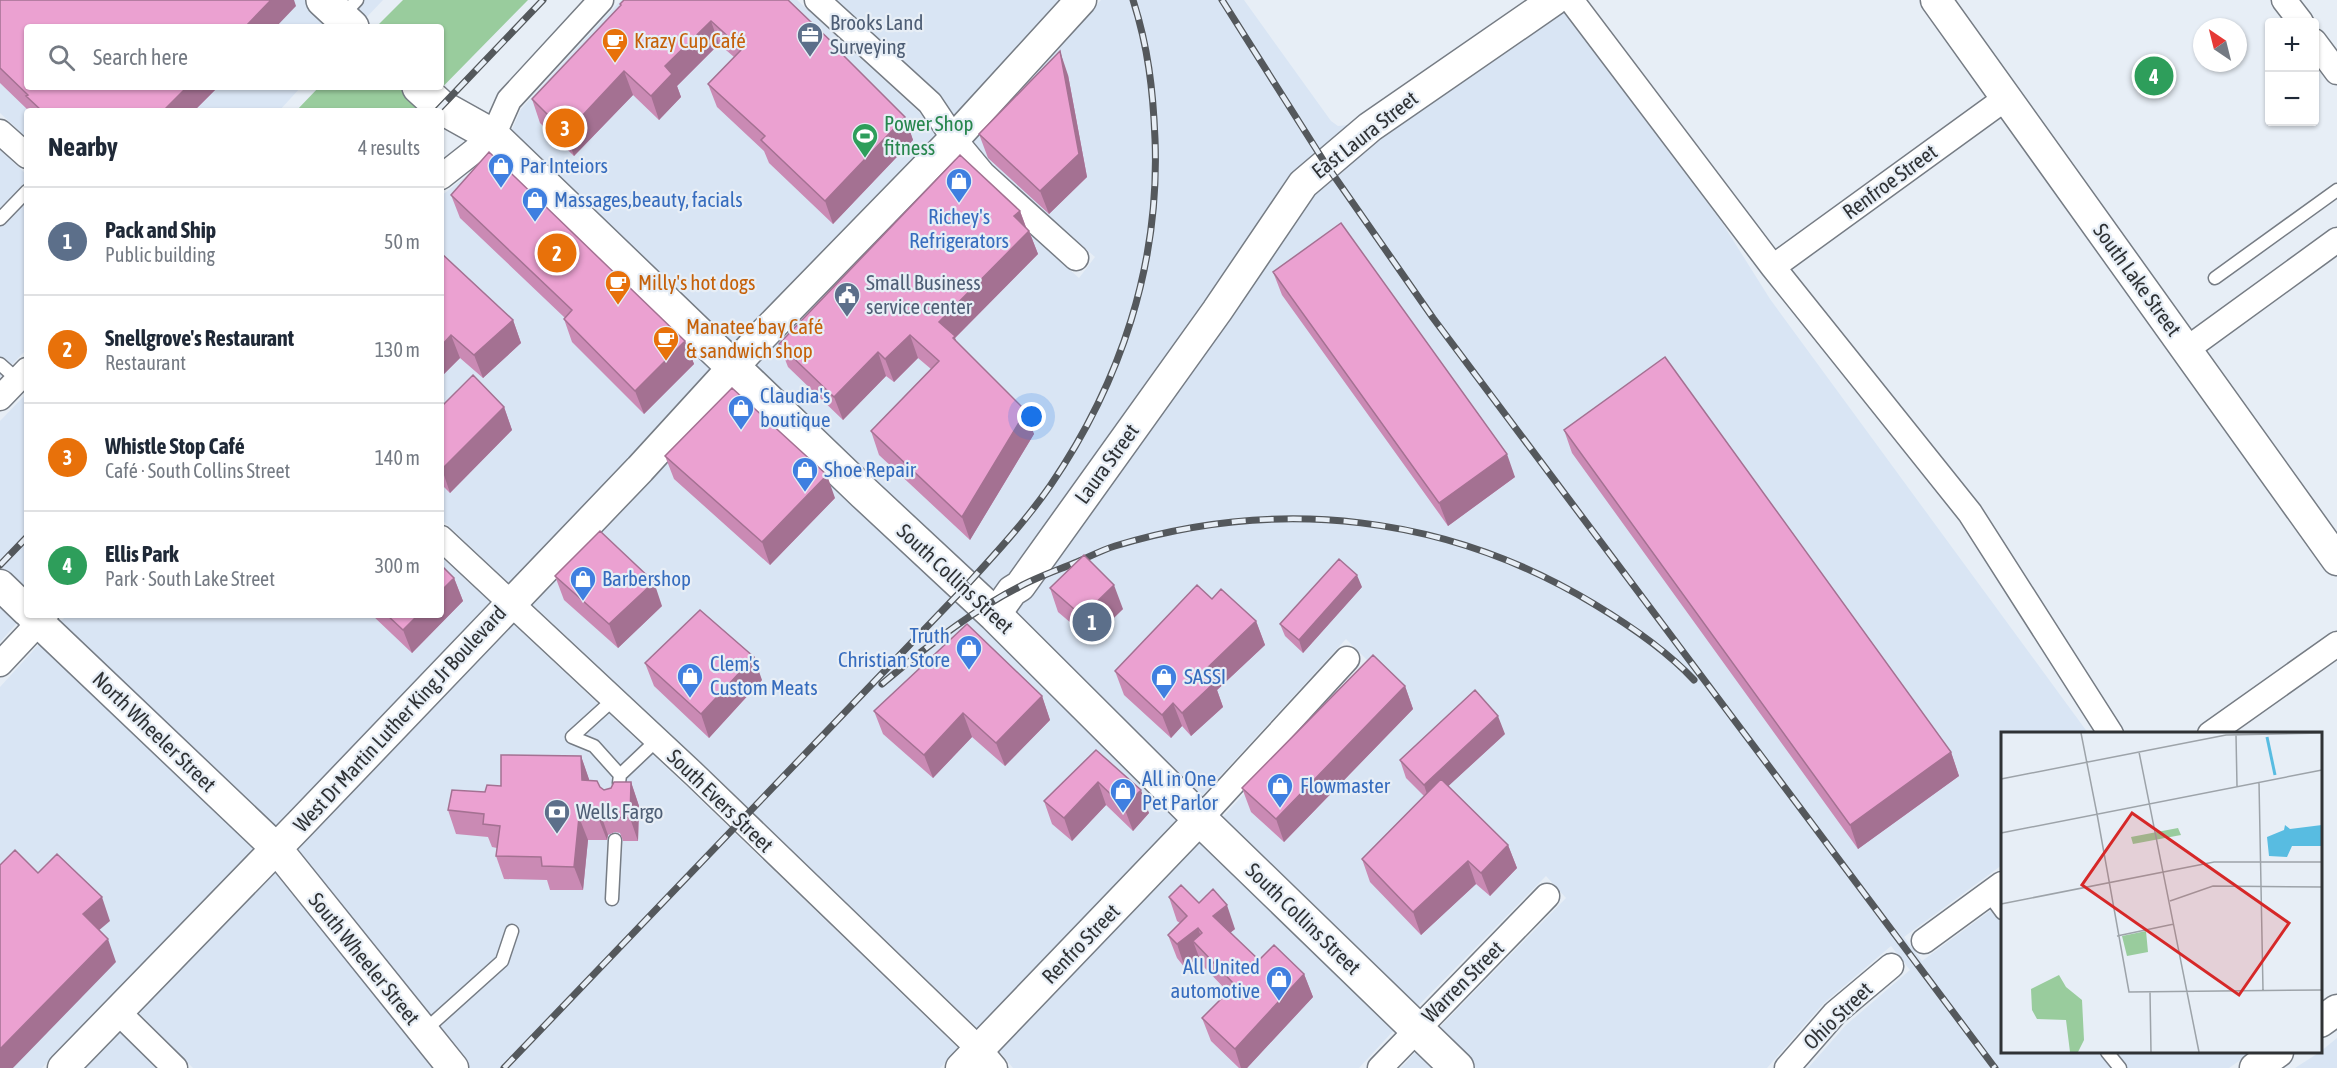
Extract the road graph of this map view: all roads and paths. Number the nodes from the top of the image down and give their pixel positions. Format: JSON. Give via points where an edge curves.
{"nodes":[{"id":1,"x":601,"y":0,"type":"edge"},
{"id":2,"x":817,"y":0,"type":"edge"},
{"id":3,"x":1081,"y":0,"type":"edge"},
{"id":4,"x":1554,"y":0,"type":"edge"},
{"id":5,"x":1571,"y":0,"type":"edge"},
{"id":6,"x":1936,"y":0,"type":"edge"},
{"id":7,"x":2284,"y":0,"type":"edge"},
{"id":8,"x":2298,"y":18,"type":"edge"},
{"id":9,"x":2319,"y":48,"type":"edge"},
{"id":10,"x":2337,"y":72,"type":"edge"},
{"id":11,"x":430,"y":97,"type":"edge"},
{"id":12,"x":2006,"y":98,"type":"junction"},
{"id":13,"x":493,"y":136,"type":"junction"},
{"id":14,"x":2,"y":137,"type":"edge"},
{"id":15,"x":954,"y":139,"type":"junction"},
{"id":16,"x":24,"y":154,"type":"edge"},
{"id":17,"x":444,"y":175,"type":"edge"},
{"id":18,"x":2337,"y":190,"type":"edge"},
{"id":19,"x":24,"y":194,"type":"edge"},
{"id":20,"x":0,"y":219,"type":"edge"},
{"id":21,"x":2337,"y":240,"type":"edge"},
{"id":22,"x":1076,"y":258,"type":"dead end"},
{"id":23,"x":1773,"y":267,"type":"junction"},
{"id":24,"x":2215,"y":278,"type":"dead end"},
{"id":25,"x":1217,"y":311,"type":"joint"},
{"id":26,"x":2187,"y":349,"type":"junction"},
{"id":27,"x":733,"y":368,"type":"junction"},
{"id":28,"x":15,"y":371,"type":"edge"},
{"id":29,"x":0,"y":398,"type":"edge"},
{"id":30,"x":444,"y":541,"type":"edge"},
{"id":31,"x":2337,"y":560,"type":"edge"},
{"id":32,"x":0,"y":585,"type":"edge"},
{"id":33,"x":510,"y":603,"type":"junction"},
{"id":34,"x":24,"y":606,"type":"edge"},
{"id":35,"x":994,"y":615,"type":"junction"},
{"id":36,"x":34,"y":618,"type":"edge"},
{"id":37,"x":38,"y":618,"type":"edge"},
{"id":38,"x":2337,"y":644,"type":"edge"},
{"id":39,"x":1347,"y":659,"type":"dead end"},
{"id":40,"x":0,"y":664,"type":"edge"},
{"id":41,"x":614,"y":699,"type":"junction"},
{"id":42,"x":2110,"y":732,"type":"edge"},
{"id":43,"x":2213,"y":732,"type":"edge"},
{"id":44,"x":657,"y":740,"type":"junction"},
{"id":45,"x":620,"y":775,"type":"junction"},
{"id":46,"x":616,"y":795,"type":"edge"},
{"id":47,"x":1200,"y":819,"type":"junction"},
{"id":48,"x":615,"y":840,"type":"edge"},
{"id":49,"x":277,"y":849,"type":"junction"},
{"id":50,"x":1547,"y":896,"type":"dead end"},
{"id":51,"x":1998,"y":897,"type":"edge"},
{"id":52,"x":612,"y":899,"type":"dead end"},
{"id":53,"x":512,"y":931,"type":"dead end"},
{"id":54,"x":1924,"y":941,"type":"dead end"},
{"id":55,"x":1891,"y":966,"type":"dead end"},
{"id":56,"x":2337,"y":1010,"type":"edge"},
{"id":57,"x":118,"y":1012,"type":"junction"},
{"id":58,"x":2322,"y":1021,"type":"edge"},
{"id":59,"x":1416,"y":1029,"type":"junction"},
{"id":60,"x":423,"y":1032,"type":"junction"},
{"id":61,"x":2109,"y":1053,"type":"edge"},
{"id":62,"x":2277,"y":1053,"type":"edge"},
{"id":63,"x":979,"y":1062,"type":"edge"},
{"id":64,"x":63,"y":1068,"type":"edge"},
{"id":65,"x":175,"y":1068,"type":"edge"},
{"id":66,"x":453,"y":1068,"type":"edge"},
{"id":67,"x":1380,"y":1068,"type":"edge"},
{"id":68,"x":1457,"y":1068,"type":"edge"},
{"id":69,"x":1787,"y":1068,"type":"edge"},
{"id":70,"x":2120,"y":1068,"type":"edge"},
{"id":71,"x":2255,"y":1068,"type":"edge"}],
"edges":[{"from":1,"to":13,"type":"street","via":[[509,100]]},
{"from":2,"to":15,"type":"street","via":[[930,104]]},
{"from":3,"to":15,"type":"street","name":"West Dr Martin Luther King Jr Boulevard"},
{"from":4,"to":25,"type":"street","name":"East Laura Street","via":[[1370,127],[1317,170],[1303,184]]},
{"from":5,"to":23,"type":"street"},
{"from":6,"to":12,"type":"street","name":"South Lake Street"},
{"from":7,"to":8,"type":"street"},
{"from":9,"to":10,"type":"street"},
{"from":11,"to":13,"type":"main road","name":"South Collins Street"},
{"from":12,"to":23,"type":"street","name":"Renfroe Street"},
{"from":12,"to":26,"type":"street","name":"South Lake Street"},
{"from":13,"to":17,"type":"street"},
{"from":13,"to":27,"type":"main road","name":"South Collins Street"},
{"from":14,"to":16,"type":"street"},
{"from":15,"to":22,"type":"street","via":[[983,174]]},
{"from":15,"to":27,"type":"street","name":"West Dr Martin Luther King Jr Boulevard"},
{"from":18,"to":24,"type":"lane"},
{"from":19,"to":20,"type":"lane"},
{"from":21,"to":26,"type":"street"},
{"from":23,"to":42,"type":"street","via":[[1970,513]]},
{"from":25,"to":35,"type":"street","name":"Laura Street","via":[[1020,586]]},
{"from":26,"to":31,"type":"street","name":"South Lake Street"},
{"from":27,"to":33,"type":"street","name":"West Dr Martin Luther King Jr Boulevard"},
{"from":27,"to":35,"type":"main road","name":"South Collins Street"},
{"from":28,"to":29,"type":"street"},
{"from":30,"to":33,"type":"street","name":"South Evers Street"},
{"from":32,"to":34,"type":"street","name":"North Wheeler Street"},
{"from":33,"to":41,"type":"street","name":"South Evers Street"},
{"from":33,"to":49,"type":"street","name":"West Dr Martin Luther King Jr Boulevard"},
{"from":35,"to":47,"type":"main road","name":"South Collins Street"},
{"from":36,"to":40,"type":"street"},
{"from":37,"to":49,"type":"street","name":"North Wheeler Street"},
{"from":38,"to":43,"type":"street"},
{"from":39,"to":47,"type":"street"},
{"from":41,"to":44,"type":"street","name":"South Evers Street"},
{"from":41,"to":45,"type":"lane","via":[[572,736],[594,746]]},
{"from":44,"to":45,"type":"lane"},
{"from":44,"to":63,"type":"street","name":"South Evers Street"},
{"from":45,"to":46,"type":"lane"},
{"from":47,"to":59,"type":"main road","name":"South Collins Street"},
{"from":47,"to":63,"type":"street","name":"Renfro Street"},
{"from":48,"to":52,"type":"lane"},
{"from":49,"to":57,"type":"street","name":"West Dr Martin Luther King Jr Boulevard"},
{"from":49,"to":60,"type":"street","name":"South Wheeler Street"},
{"from":50,"to":59,"type":"street","name":"Warren Street"},
{"from":51,"to":54,"type":"street"},
{"from":53,"to":60,"type":"lane","via":[[502,961]]},
{"from":55,"to":69,"type":"street","name":"Ohio Street","via":[[1835,1013]]},
{"from":56,"to":58,"type":"street"},
{"from":57,"to":64,"type":"street","name":"West Dr Martin Luther King Jr Boulevard"},
{"from":57,"to":65,"type":"street"},
{"from":59,"to":67,"type":"street","name":"Warren Street"},
{"from":59,"to":68,"type":"main road","name":"South Collins Street"},
{"from":60,"to":66,"type":"street","name":"South Wheeler Street"},
{"from":61,"to":70,"type":"lane"},
{"from":62,"to":71,"type":"street"}]}
